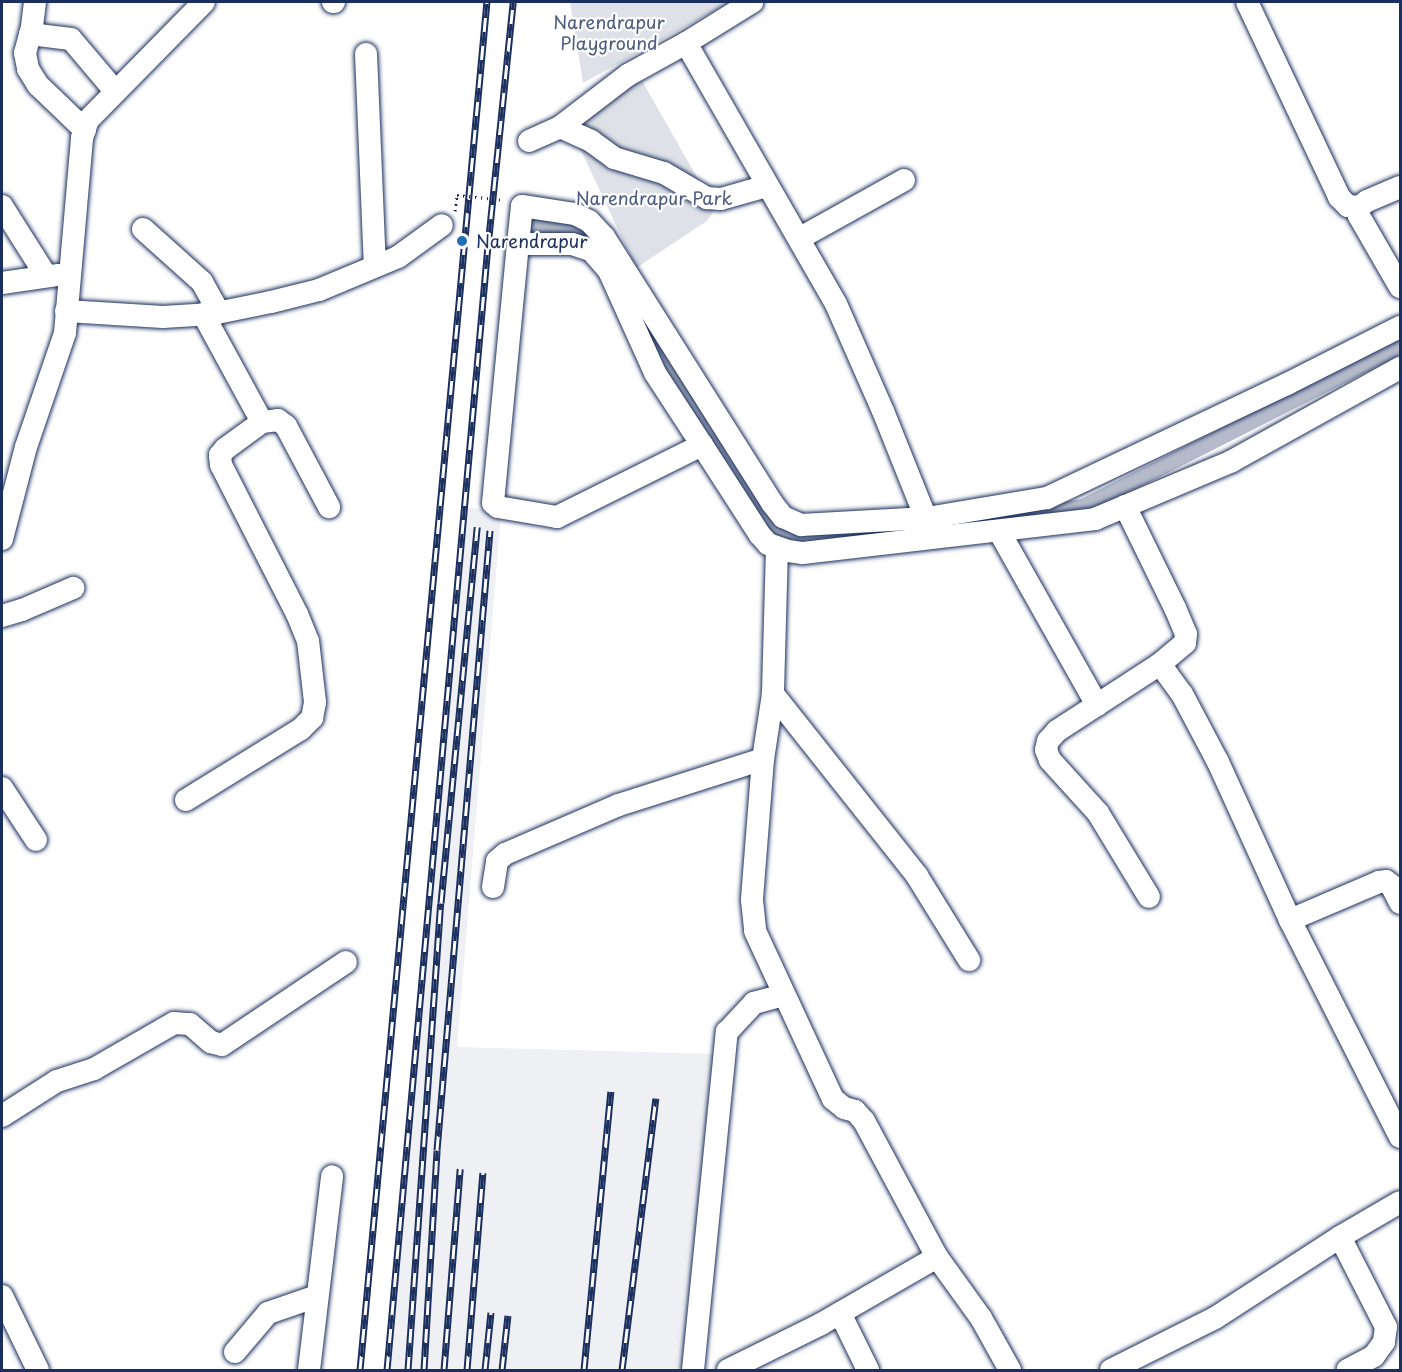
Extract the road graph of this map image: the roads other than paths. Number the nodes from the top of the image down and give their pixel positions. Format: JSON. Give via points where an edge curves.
{"nodes":[{"id":1,"x":35,"y":2,"type":"edge"},
{"id":2,"x":204,"y":2,"type":"edge"},
{"id":3,"x":752,"y":2,"type":"edge"},
{"id":4,"x":1247,"y":2,"type":"edge"},
{"id":5,"x":30,"y":34,"type":"junction"},
{"id":6,"x":686,"y":43,"type":"junction"},
{"id":7,"x":366,"y":54,"type":"dead end"},
{"id":8,"x":115,"y":91,"type":"junction"},
{"id":9,"x":560,"y":127,"type":"junction"},
{"id":10,"x":85,"y":130,"type":"junction"},
{"id":11,"x":529,"y":141,"type":"dead end"},
{"id":12,"x":904,"y":180,"type":"dead end"},
{"id":13,"x":767,"y":186,"type":"junction"},
{"id":14,"x":1401,"y":187,"type":"edge"},
{"id":15,"x":2,"y":206,"type":"edge"},
{"id":16,"x":1359,"y":207,"type":"junction"},
{"id":17,"x":448,"y":219,"type":"road end"},
{"id":18,"x":143,"y":230,"type":"dead end"},
{"id":19,"x":800,"y":238,"type":"junction"},
{"id":20,"x":518,"y":244,"type":"junction"},
{"id":21,"x":375,"y":267,"type":"junction"},
{"id":22,"x":71,"y":273,"type":"junction"},
{"id":23,"x":46,"y":276,"type":"junction"},
{"id":24,"x":2,"y":283,"type":"edge"},
{"id":25,"x":1401,"y":287,"type":"edge"},
{"id":26,"x":66,"y":311,"type":"junction"},
{"id":27,"x":211,"y":314,"type":"junction"},
{"id":28,"x":1401,"y":327,"type":"edge"},
{"id":29,"x":1401,"y":368,"type":"edge"},
{"id":30,"x":262,"y":422,"type":"junction"},
{"id":31,"x":702,"y":445,"type":"junction"},
{"id":32,"x":1125,"y":506,"type":"junction"},
{"id":33,"x":328,"y":507,"type":"dead end"},
{"id":34,"x":930,"y":528,"type":"junction"},
{"id":35,"x":999,"y":531,"type":"junction"},
{"id":36,"x":2,"y":539,"type":"edge"},
{"id":37,"x":777,"y":548,"type":"junction"},
{"id":38,"x":73,"y":588,"type":"dead end"},
{"id":39,"x":2,"y":616,"type":"edge"},
{"id":40,"x":1160,"y":664,"type":"junction"},
{"id":41,"x":773,"y":694,"type":"junction"},
{"id":42,"x":1096,"y":705,"type":"junction"},
{"id":43,"x":763,"y":759,"type":"junction"},
{"id":44,"x":2,"y":788,"type":"edge"},
{"id":45,"x":186,"y":800,"type":"dead end"},
{"id":46,"x":36,"y":840,"type":"dead end"},
{"id":47,"x":493,"y":887,"type":"dead end"},
{"id":48,"x":1149,"y":897,"type":"dead end"},
{"id":49,"x":1401,"y":903,"type":"edge"},
{"id":50,"x":1290,"y":920,"type":"junction"},
{"id":51,"x":969,"y":960,"type":"dead end"},
{"id":52,"x":346,"y":962,"type":"dead end"},
{"id":53,"x":783,"y":994,"type":"junction"},
{"id":54,"x":2,"y":1116,"type":"edge"},
{"id":55,"x":1401,"y":1137,"type":"edge"},
{"id":56,"x":332,"y":1176,"type":"dead end"},
{"id":57,"x":1401,"y":1202,"type":"edge"},
{"id":58,"x":1340,"y":1237,"type":"junction"},
{"id":59,"x":937,"y":1257,"type":"junction"},
{"id":60,"x":2,"y":1296,"type":"edge"},
{"id":61,"x":317,"y":1296,"type":"junction"},
{"id":62,"x":840,"y":1313,"type":"junction"},
{"id":63,"x":235,"y":1352,"type":"dead end"},
{"id":64,"x":38,"y":1371,"type":"edge"},
{"id":65,"x":309,"y":1371,"type":"edge"},
{"id":66,"x":693,"y":1371,"type":"edge"},
{"id":67,"x":728,"y":1371,"type":"edge"},
{"id":68,"x":868,"y":1371,"type":"edge"},
{"id":69,"x":1010,"y":1371,"type":"edge"},
{"id":70,"x":1110,"y":1371,"type":"edge"},
{"id":71,"x":1348,"y":1371,"type":"edge"}],
"edges":[{"from":1,"to":5,"type":"street"},
{"from":2,"to":8,"type":"street"},
{"from":3,"to":6,"type":"street"},
{"from":4,"to":16,"type":"street","via":[[1339,197],[1348,206]]},
{"from":5,"to":8,"type":"street","via":[[71,39]]},
{"from":5,"to":10,"type":"street","via":[[25,53],[28,69],[38,85]]},
{"from":6,"to":9,"type":"street","via":[[628,75]]},
{"from":6,"to":13,"type":"street"},
{"from":7,"to":21,"type":"street"},
{"from":8,"to":10,"type":"street","via":[[88,120]]},
{"from":9,"to":11,"type":"street"},
{"from":9,"to":13,"type":"street","via":[[591,141],[614,158],[664,173],[706,198],[734,196]]},
{"from":10,"to":22,"type":"street"},
{"from":12,"to":19,"type":"street"},
{"from":13,"to":19,"type":"street"},
{"from":14,"to":16,"type":"street"},
{"from":15,"to":23,"type":"street"},
{"from":16,"to":25,"type":"street","via":[[1359,216]]},
{"from":17,"to":21,"type":"street","via":[[398,257]]},
{"from":18,"to":27,"type":"street","via":[[202,282]]},
{"from":19,"to":34,"type":"street","via":[[836,304]]},
{"from":20,"to":31,"type":"street","via":[[572,244],[591,250],[609,271],[655,373]]},
{"from":20,"to":31,"type":"street","via":[[493,502],[498,507],[557,517]]},
{"from":20,"to":34,"type":"street","via":[[522,206],[575,214],[589,221],[604,237],[783,517],[801,525]]},
{"from":21,"to":27,"type":"street","via":[[319,290]]},
{"from":22,"to":23,"type":"street"},
{"from":22,"to":26,"type":"street"},
{"from":23,"to":24,"type":"street"},
{"from":26,"to":27,"type":"street","via":[[163,317]]},
{"from":26,"to":36,"type":"street","via":[[65,333],[26,447]]},
{"from":27,"to":30,"type":"street"},
{"from":28,"to":34,"type":"street","via":[[1047,498]]},
{"from":29,"to":32,"type":"street","via":[[1232,461]]},
{"from":30,"to":33,"type":"street","via":[[278,420],[286,426]]},
{"from":30,"to":45,"type":"street","via":[[225,448],[220,455],[221,465],[308,641],[315,702],[312,718],[301,729]]},
{"from":31,"to":37,"type":"street","via":[[760,535]]},
{"from":32,"to":35,"type":"street","via":[[1095,519]]},
{"from":32,"to":40,"type":"street","via":[[1186,634],[1185,643]]},
{"from":34,"to":35,"type":"street"},
{"from":34,"to":37,"type":"street","via":[[803,553]]},
{"from":35,"to":42,"type":"street"},
{"from":37,"to":41,"type":"street"},
{"from":38,"to":39,"type":"street"},
{"from":40,"to":42,"type":"street"},
{"from":40,"to":50,"type":"street","via":[[1182,694],[1218,762]]},
{"from":41,"to":43,"type":"street"},
{"from":41,"to":51,"type":"street","via":[[917,876]]},
{"from":42,"to":48,"type":"street","via":[[1057,731],[1046,750],[1050,760],[1098,813]]},
{"from":43,"to":47,"type":"street","via":[[619,805],[505,854],[497,861]]},
{"from":43,"to":53,"type":"street","via":[[752,915],[761,947]]},
{"from":44,"to":46,"type":"street"},
{"from":49,"to":50,"type":"street","via":[[1386,881]]},
{"from":50,"to":55,"type":"street"},
{"from":52,"to":54,"type":"street","via":[[222,1045],[211,1042],[190,1024],[174,1023],[94,1069],[57,1081]]},
{"from":53,"to":59,"type":"street","via":[[833,1099],[864,1121]]},
{"from":53,"to":66,"type":"street","via":[[754,1003],[727,1032]]},
{"from":56,"to":61,"type":"street"},
{"from":57,"to":58,"type":"street"},
{"from":58,"to":70,"type":"street","via":[[1215,1318]]},
{"from":58,"to":71,"type":"street","via":[[1386,1327],[1384,1342],[1374,1356]]},
{"from":59,"to":62,"type":"street"},
{"from":59,"to":69,"type":"street","via":[[981,1317]]},
{"from":60,"to":64,"type":"street"},
{"from":61,"to":63,"type":"street","via":[[268,1313]]},
{"from":61,"to":65,"type":"street"},
{"from":62,"to":67,"type":"street"},
{"from":62,"to":68,"type":"street"}]}
